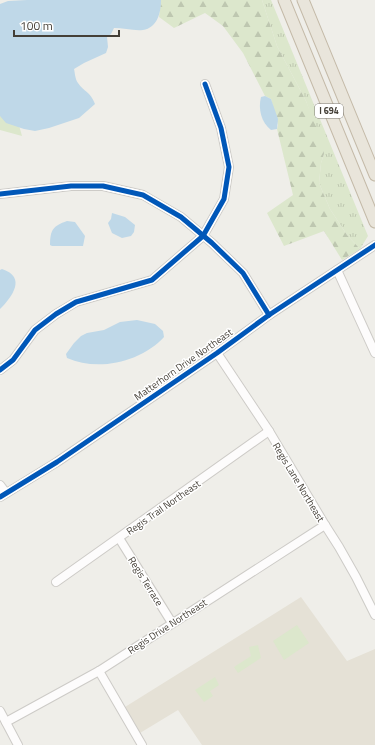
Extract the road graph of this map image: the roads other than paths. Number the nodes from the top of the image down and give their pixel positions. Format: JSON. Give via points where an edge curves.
{"nodes":[{"id":1,"x":284,"y":0,"type":"edge"},
{"id":2,"x":302,"y":0,"type":"edge"},
{"id":3,"x":205,"y":84,"type":"dead end"},
{"id":4,"x":375,"y":176,"type":"edge"},
{"id":5,"x":0,"y":194,"type":"edge"},
{"id":6,"x":375,"y":222,"type":"edge"},
{"id":7,"x":203,"y":236,"type":"junction"},
{"id":8,"x":375,"y":245,"type":"edge"},
{"id":9,"x":337,"y":270,"type":"junction"},
{"id":10,"x":269,"y":315,"type":"junction"},
{"id":11,"x":217,"y":353,"type":"junction"},
{"id":12,"x":375,"y":353,"type":"edge"},
{"id":13,"x":0,"y":370,"type":"edge"},
{"id":14,"x":269,"y":432,"type":"junction"},
{"id":15,"x":0,"y":485,"type":"edge"},
{"id":16,"x":3,"y":495,"type":"edge"},
{"id":17,"x":325,"y":525,"type":"junction"},
{"id":18,"x":119,"y":538,"type":"junction"},
{"id":19,"x":56,"y":582,"type":"dead end"},
{"id":20,"x":375,"y":615,"type":"edge"},
{"id":21,"x":172,"y":623,"type":"junction"},
{"id":22,"x":98,"y":671,"type":"junction"},
{"id":23,"x":0,"y":711,"type":"edge"},
{"id":24,"x":6,"y":722,"type":"junction"},
{"id":25,"x":18,"y":745,"type":"edge"},
{"id":26,"x":142,"y":745,"type":"edge"}],
"edges":[{"from":1,"to":6,"type":"highway","number":"I 694"},
{"from":2,"to":4,"type":"highway","number":"I 694"},
{"from":3,"to":7,"type":"street","via":[[221,128],[229,167],[224,199]]},
{"from":5,"to":7,"type":"street","via":[[72,186],[103,186],[143,195],[181,217]]},
{"from":7,"to":10,"type":"street","via":[[243,273]]},
{"from":7,"to":13,"type":"street","via":[[152,280],[76,302],[56,314],[35,330],[13,360]]},
{"from":8,"to":9,"type":"street","name":"Matterhorn Drive Northeast"},
{"from":9,"to":10,"type":"street","name":"Matterhorn Drive Northeast"},
{"from":9,"to":12,"type":"street"},
{"from":10,"to":11,"type":"street","name":"Matterhorn Drive Northeast"},
{"from":11,"to":14,"type":"street","name":"Regis Lane Northeast"},
{"from":11,"to":16,"type":"street","name":"Matterhorn Drive Northeast","via":[[57,462]]},
{"from":14,"to":17,"type":"street","name":"Regis Lane Northeast"},
{"from":14,"to":18,"type":"street","name":"Regis Trail Northeast"},
{"from":15,"to":16,"type":"street"},
{"from":17,"to":20,"type":"street","name":"Regis Lane Northeast","via":[[339,546]]},
{"from":17,"to":21,"type":"street","name":"Regis Drive Northeast"},
{"from":18,"to":19,"type":"street","name":"Regis Trail Northeast"},
{"from":18,"to":21,"type":"street","name":"Regis Terrace"},
{"from":21,"to":22,"type":"street","name":"Regis Drive Northeast"},
{"from":22,"to":24,"type":"street","name":"Regis Drive Northeast"},
{"from":22,"to":26,"type":"street"},
{"from":23,"to":24,"type":"street"},
{"from":24,"to":25,"type":"street"}]}
